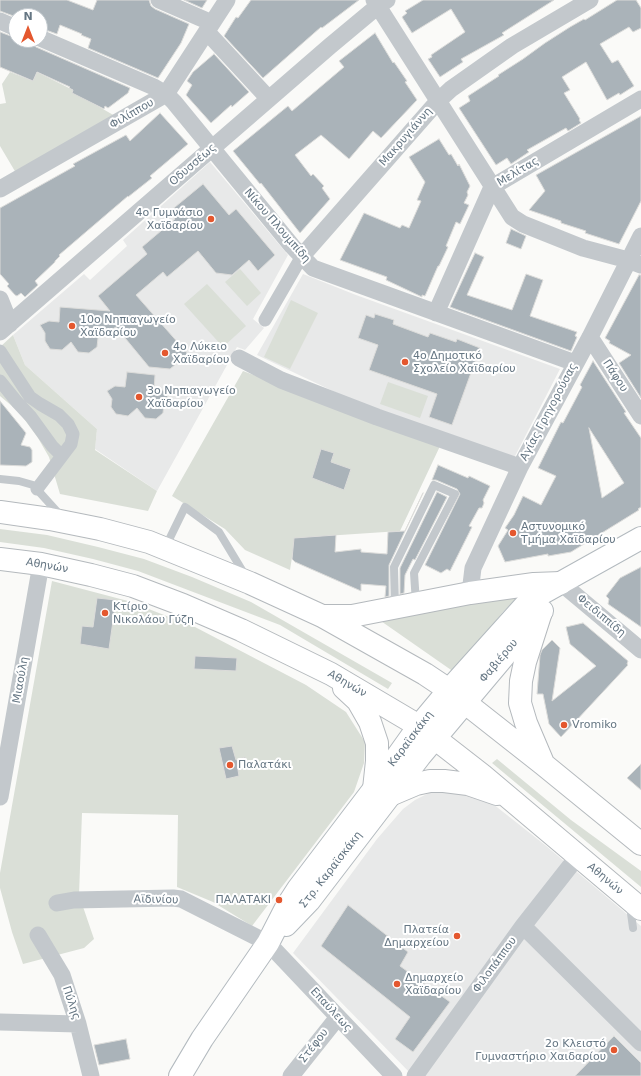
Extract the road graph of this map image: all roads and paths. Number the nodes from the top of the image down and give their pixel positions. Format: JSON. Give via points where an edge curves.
{"nodes":[{"id":1,"x":159,"y":0,"type":"edge"},
{"id":2,"x":227,"y":0,"type":"edge"},
{"id":3,"x":590,"y":0,"type":"edge"},
{"id":4,"x":380,"y":2,"type":"edge"},
{"id":5,"x":210,"y":27,"type":"junction"},
{"id":6,"x":48,"y":41,"type":"edge"},
{"id":7,"x":166,"y":94,"type":"junction"},
{"id":8,"x":269,"y":99,"type":"junction"},
{"id":9,"x":641,"y":99,"type":"edge"},
{"id":10,"x":438,"y":101,"type":"junction"},
{"id":11,"x":212,"y":148,"type":"junction"},
{"id":12,"x":492,"y":187,"type":"junction"},
{"id":13,"x":0,"y":189,"type":"edge"},
{"id":14,"x":641,"y":236,"type":"edge"},
{"id":15,"x":302,"y":256,"type":"junction"},
{"id":16,"x":635,"y":263,"type":"edge"},
{"id":17,"x":0,"y":299,"type":"edge"},
{"id":18,"x":436,"y":313,"type":"junction"},
{"id":19,"x":265,"y":320,"type":"dead end"},
{"id":20,"x":5,"y":328,"type":"edge"},
{"id":21,"x":590,"y":337,"type":"junction"},
{"id":22,"x":0,"y":351,"type":"edge"},
{"id":23,"x":239,"y":358,"type":"dead end"},
{"id":24,"x":575,"y":363,"type":"junction"},
{"id":25,"x":0,"y":381,"type":"edge"},
{"id":26,"x":40,"y":404,"type":"junction"},
{"id":27,"x":641,"y":416,"type":"edge"},
{"id":28,"x":31,"y":417,"type":"junction"},
{"id":29,"x":62,"y":456,"type":"junction"},
{"id":30,"x":520,"y":467,"type":"junction"},
{"id":31,"x":0,"y":479,"type":"edge"},
{"id":32,"x":37,"y":489,"type":"junction"},
{"id":33,"x":0,"y":512,"type":"edge"},
{"id":34,"x":69,"y":523,"type":"junction"},
{"id":35,"x":641,"y":538,"type":"edge"},
{"id":36,"x":165,"y":548,"type":"junction"},
{"id":37,"x":0,"y":559,"type":"edge"},
{"id":38,"x":41,"y":564,"type":"junction"},
{"id":39,"x":561,"y":582,"type":"junction"},
{"id":40,"x":250,"y":583,"type":"junction"},
{"id":41,"x":470,"y":594,"type":"junction"},
{"id":42,"x":416,"y":604,"type":"junction"},
{"id":43,"x":395,"y":608,"type":"junction"},
{"id":44,"x":541,"y":612,"type":"junction"},
{"id":45,"x":322,"y":616,"type":"junction"},
{"id":46,"x":641,"y":650,"type":"edge"},
{"id":47,"x":331,"y":674,"type":"junction"},
{"id":48,"x":457,"y":696,"type":"junction"},
{"id":49,"x":427,"y":732,"type":"junction"},
{"id":50,"x":543,"y":764,"type":"junction"},
{"id":51,"x":382,"y":792,"type":"junction"},
{"id":52,"x":0,"y":793,"type":"edge"},
{"id":53,"x":510,"y":799,"type":"junction"},
{"id":54,"x":641,"y":844,"type":"edge"},
{"id":55,"x":578,"y":856,"type":"junction"},
{"id":56,"x":57,"y":903,"type":"dead end"},
{"id":57,"x":634,"y":912,"type":"edge"},
{"id":58,"x":523,"y":926,"type":"junction"},
{"id":59,"x":38,"y":935,"type":"dead end"},
{"id":60,"x":268,"y":943,"type":"junction"},
{"id":61,"x":338,"y":1017,"type":"junction"},
{"id":62,"x":0,"y":1022,"type":"edge"},
{"id":63,"x":78,"y":1024,"type":"junction"},
{"id":64,"x":641,"y":1043,"type":"edge"},
{"id":65,"x":91,"y":1076,"type":"edge"},
{"id":66,"x":180,"y":1076,"type":"edge"},
{"id":67,"x":291,"y":1076,"type":"edge"},
{"id":68,"x":394,"y":1076,"type":"edge"},
{"id":69,"x":416,"y":1076,"type":"edge"}],
"edges":[{"from":1,"to":5,"type":"street"},
{"from":2,"to":5,"type":"street","name":"Φιλίππου"},
{"from":3,"to":10,"type":"street","name":"Μακρυγιάννη","via":[[512,46]]},
{"from":4,"to":8,"type":"street","name":"Οδυσσέως"},
{"from":4,"to":10,"type":"street"},
{"from":5,"to":7,"type":"street","name":"Φιλίππου"},
{"from":5,"to":8,"type":"street"},
{"from":6,"to":7,"type":"street","name":"Νίκου Πλουμπίδη","via":[[154,86]]},
{"from":7,"to":11,"type":"street","name":"Νίκου Πλουμπίδη"},
{"from":7,"to":13,"type":"street","name":"Φιλίππου"},
{"from":8,"to":11,"type":"street","name":"Οδυσσέως"},
{"from":9,"to":12,"type":"street","name":"Μελίτας"},
{"from":10,"to":12,"type":"street"},
{"from":10,"to":15,"type":"street","name":"Μακρυγιάννη"},
{"from":11,"to":15,"type":"street","name":"Νίκου Πλουμπίδη"},
{"from":11,"to":20,"type":"street","name":"Οδυσσέως"},
{"from":12,"to":16,"type":"street","via":[[512,217],[523,224],[583,248]]},
{"from":12,"to":18,"type":"street","name":"Μελίτας"},
{"from":14,"to":16,"type":"street","name":"Αγίας Γρηγορούσας"},
{"from":15,"to":18,"type":"street","name":"Νίκου Πλουμπίδη","via":[[313,268]]},
{"from":15,"to":19,"type":"street","name":"Μακρυγιάννη"},
{"from":16,"to":21,"type":"street","name":"Αγίας Γρηγορούσας"},
{"from":17,"to":20,"type":"street"},
{"from":18,"to":24,"type":"street","name":"Νίκου Πλουμπίδη"},
{"from":21,"to":24,"type":"street","name":"Αγίας Γρηγορούσας"},
{"from":21,"to":27,"type":"street","name":"Πάφου"},
{"from":22,"to":26,"type":"street","via":[[30,397]]},
{"from":23,"to":30,"type":"street","via":[[281,380]]},
{"from":24,"to":30,"type":"street","name":"Αγίας Γρηγορούσας"},
{"from":25,"to":28,"type":"street"},
{"from":26,"to":28,"type":"street"},
{"from":26,"to":29,"type":"street","via":[[59,415],[73,434],[71,444]]},
{"from":28,"to":29,"type":"street"},
{"from":29,"to":32,"type":"street"},
{"from":30,"to":41,"type":"street","name":"Αγίας Γρηγορούσας","via":[[473,568]]},
{"from":31,"to":32,"type":"lane","via":[[19,481],[33,485]]},
{"from":32,"to":34,"type":"lane"},
{"from":33,"to":34,"type":"main road"},
{"from":34,"to":36,"type":"main road"},
{"from":35,"to":39,"type":"main road","name":"Φαβιέρου"},
{"from":36,"to":40,"type":"main road"},
{"from":36,"to":40,"type":"lane","via":[[185,507],[219,532]]},
{"from":37,"to":38,"type":"main road","name":"Αθηνών"},
{"from":38,"to":47,"type":"main road","name":"Αθηνών","via":[[132,586],[183,605]]},
{"from":38,"to":52,"type":"street","name":"Μιαούλη"},
{"from":39,"to":41,"type":"main road"},
{"from":39,"to":44,"type":"main road","name":"Φαβιέρου"},
{"from":39,"to":46,"type":"street","name":"Φειδιππίδη"},
{"from":39,"to":48,"type":"main road","name":"Φαβιέρου","via":[[530,600]]},
{"from":40,"to":45,"type":"main road"},
{"from":41,"to":42,"type":"main road"},
{"from":42,"to":43,"type":"main road"},
{"from":42,"to":43,"type":"lane","via":[[414,573],[455,494],[434,485],[394,567]]},
{"from":43,"to":45,"type":"main road","via":[[352,616]]},
{"from":44,"to":48,"type":"main road","name":"Φαβιέρου"},
{"from":44,"to":50,"type":"main road","via":[[525,662],[520,703]]},
{"from":45,"to":48,"type":"main road","via":[[425,674]]},
{"from":47,"to":49,"type":"main road","name":"Αθηνών"},
{"from":47,"to":51,"type":"main road","via":[[358,701],[370,722],[377,743]]},
{"from":48,"to":49,"type":"main road","name":"Καραϊσκάκη"},
{"from":48,"to":50,"type":"main road"},
{"from":49,"to":51,"type":"main road","name":"Καραϊσκάκη"},
{"from":49,"to":53,"type":"main road","name":"Αθηνών"},
{"from":50,"to":54,"type":"main road"},
{"from":51,"to":53,"type":"main road","via":[[444,780],[468,784]]},
{"from":51,"to":60,"type":"main road","name":"Στρ. Καραϊσκάκη","via":[[298,889]]},
{"from":53,"to":55,"type":"main road","name":"Αθηνών"},
{"from":55,"to":57,"type":"main road","name":"Αθηνών"},
{"from":55,"to":58,"type":"street","name":"Φιλοπάππου"},
{"from":56,"to":60,"type":"street","name":"Αϊδινίου","via":[[74,900],[181,899]]},
{"from":58,"to":64,"type":"street"},
{"from":58,"to":69,"type":"street","name":"Φιλοπάππου"},
{"from":59,"to":63,"type":"street","name":"Πύλης","via":[[62,976]]},
{"from":60,"to":61,"type":"street","name":"Επαύλεως"},
{"from":60,"to":66,"type":"main road","name":"Στρ. Καραϊσκάκη","via":[[202,1039]]},
{"from":61,"to":67,"type":"street","name":"Στέφου"},
{"from":61,"to":68,"type":"street","name":"Επαύλεως"},
{"from":62,"to":63,"type":"street"},
{"from":63,"to":65,"type":"street","name":"Πύλης"}]}
